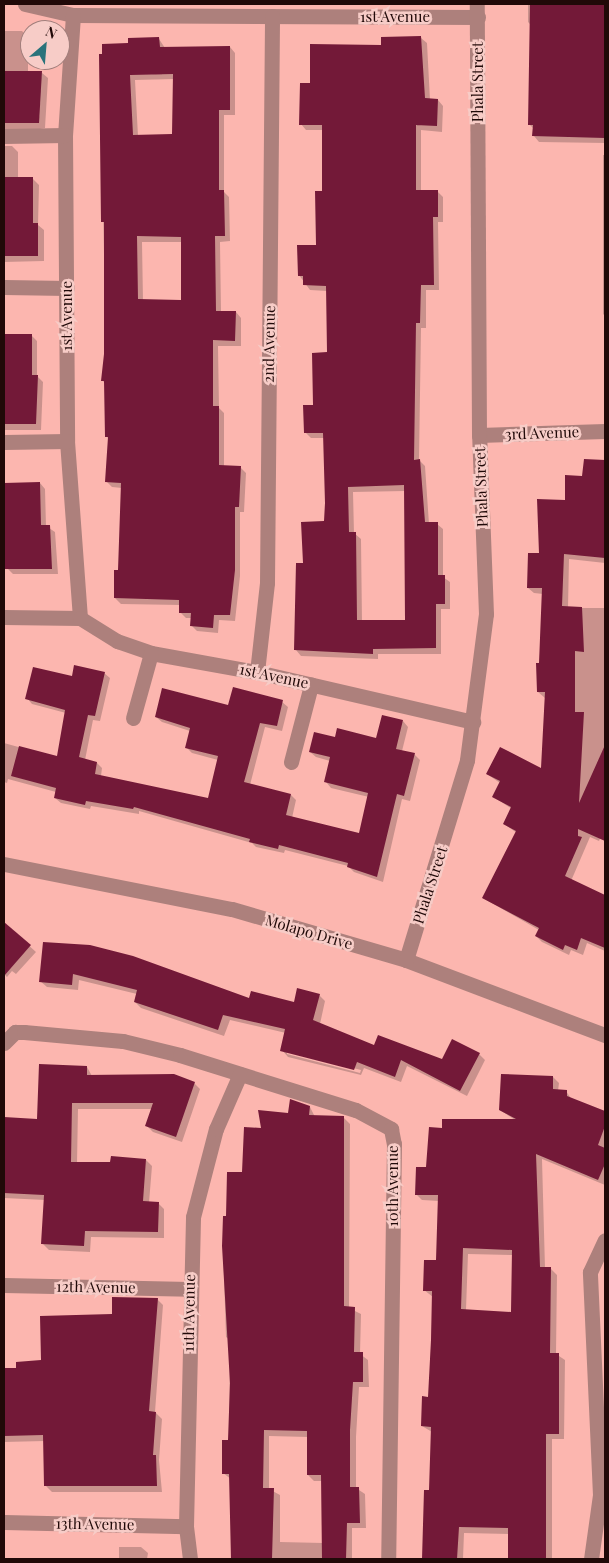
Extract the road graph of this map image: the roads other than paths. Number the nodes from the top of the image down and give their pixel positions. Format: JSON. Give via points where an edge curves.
{"nodes":[{"id":1,"x":25,"y":4,"type":"edge"},
{"id":2,"x":478,"y":11,"type":"edge"},
{"id":3,"x":73,"y":15,"type":"junction"},
{"id":4,"x":272,"y":16,"type":"junction"},
{"id":5,"x":66,"y":135,"type":"junction"},
{"id":6,"x":4,"y":136,"type":"edge"},
{"id":7,"x":4,"y":287,"type":"edge"},
{"id":8,"x":66,"y":288,"type":"junction"},
{"id":9,"x":605,"y":431,"type":"edge"},
{"id":10,"x":479,"y":436,"type":"junction"},
{"id":11,"x":67,"y":441,"type":"junction"},
{"id":12,"x":4,"y":442,"type":"edge"},
{"id":13,"x":4,"y":617,"type":"edge"},
{"id":14,"x":80,"y":618,"type":"junction"},
{"id":15,"x":151,"y":653,"type":"junction"},
{"id":16,"x":256,"y":672,"type":"junction"},
{"id":17,"x":311,"y":685,"type":"junction"},
{"id":18,"x":133,"y":718,"type":"dead end"},
{"id":19,"x":473,"y":722,"type":"junction"},
{"id":20,"x":291,"y":762,"type":"dead end"},
{"id":21,"x":4,"y":864,"type":"edge"},
{"id":22,"x":406,"y":960,"type":"junction"},
{"id":23,"x":605,"y":1034,"type":"edge"},
{"id":24,"x":4,"y":1043,"type":"edge"},
{"id":25,"x":240,"y":1074,"type":"junction"},
{"id":26,"x":605,"y":1240,"type":"edge"},
{"id":27,"x":4,"y":1286,"type":"edge"},
{"id":28,"x":189,"y":1289,"type":"junction"},
{"id":29,"x":602,"y":1495,"type":"edge"},
{"id":30,"x":4,"y":1522,"type":"edge"},
{"id":31,"x":186,"y":1526,"type":"junction"},
{"id":32,"x":190,"y":1559,"type":"edge"},
{"id":33,"x":388,"y":1559,"type":"edge"},
{"id":34,"x":591,"y":1559,"type":"edge"}],
"edges":[{"from":1,"to":3,"type":"street","name":"1st Avenue"},
{"from":2,"to":4,"type":"street","name":"1st Avenue"},
{"from":2,"to":10,"type":"street","name":"Phala Street"},
{"from":3,"to":4,"type":"street","name":"1st Avenue"},
{"from":3,"to":5,"type":"street","name":"1st Avenue"},
{"from":4,"to":16,"type":"street","name":"2nd Avenue","via":[[267,583]]},
{"from":5,"to":6,"type":"street"},
{"from":5,"to":8,"type":"street","name":"1st Avenue"},
{"from":7,"to":8,"type":"street"},
{"from":8,"to":11,"type":"street","name":"1st Avenue"},
{"from":9,"to":10,"type":"street","name":"3rd Avenue"},
{"from":10,"to":19,"type":"street","name":"Phala Street","via":[[486,614]]},
{"from":11,"to":12,"type":"street"},
{"from":11,"to":14,"type":"street","name":"1st Avenue"},
{"from":13,"to":14,"type":"street"},
{"from":14,"to":15,"type":"street","name":"1st Avenue","via":[[117,641]]},
{"from":15,"to":16,"type":"street","name":"1st Avenue"},
{"from":15,"to":18,"type":"street"},
{"from":16,"to":17,"type":"street","name":"1st Avenue"},
{"from":17,"to":19,"type":"street","name":"1st Avenue"},
{"from":17,"to":20,"type":"street"},
{"from":19,"to":22,"type":"street","name":"Phala Street","via":[[467,760],[450,822]]},
{"from":21,"to":22,"type":"street","name":"Molapo Drive","via":[[232,909]]},
{"from":22,"to":23,"type":"street","name":"Molapo Drive"},
{"from":24,"to":25,"type":"street","name":"10th Avenue","via":[[15,1032],[123,1041]]},
{"from":25,"to":28,"type":"street","name":"11th Avenue","via":[[216,1129],[200,1182],[193,1217]]},
{"from":25,"to":33,"type":"street","name":"10th Avenue","via":[[356,1110],[390,1129],[394,1144]]},
{"from":26,"to":29,"type":"street","via":[[590,1272]]},
{"from":27,"to":28,"type":"street","name":"12th Avenue"},
{"from":28,"to":31,"type":"street","name":"11th Avenue"},
{"from":29,"to":34,"type":"street"},
{"from":30,"to":31,"type":"street","name":"13th Avenue"},
{"from":31,"to":32,"type":"street","name":"11th Avenue"}]}
